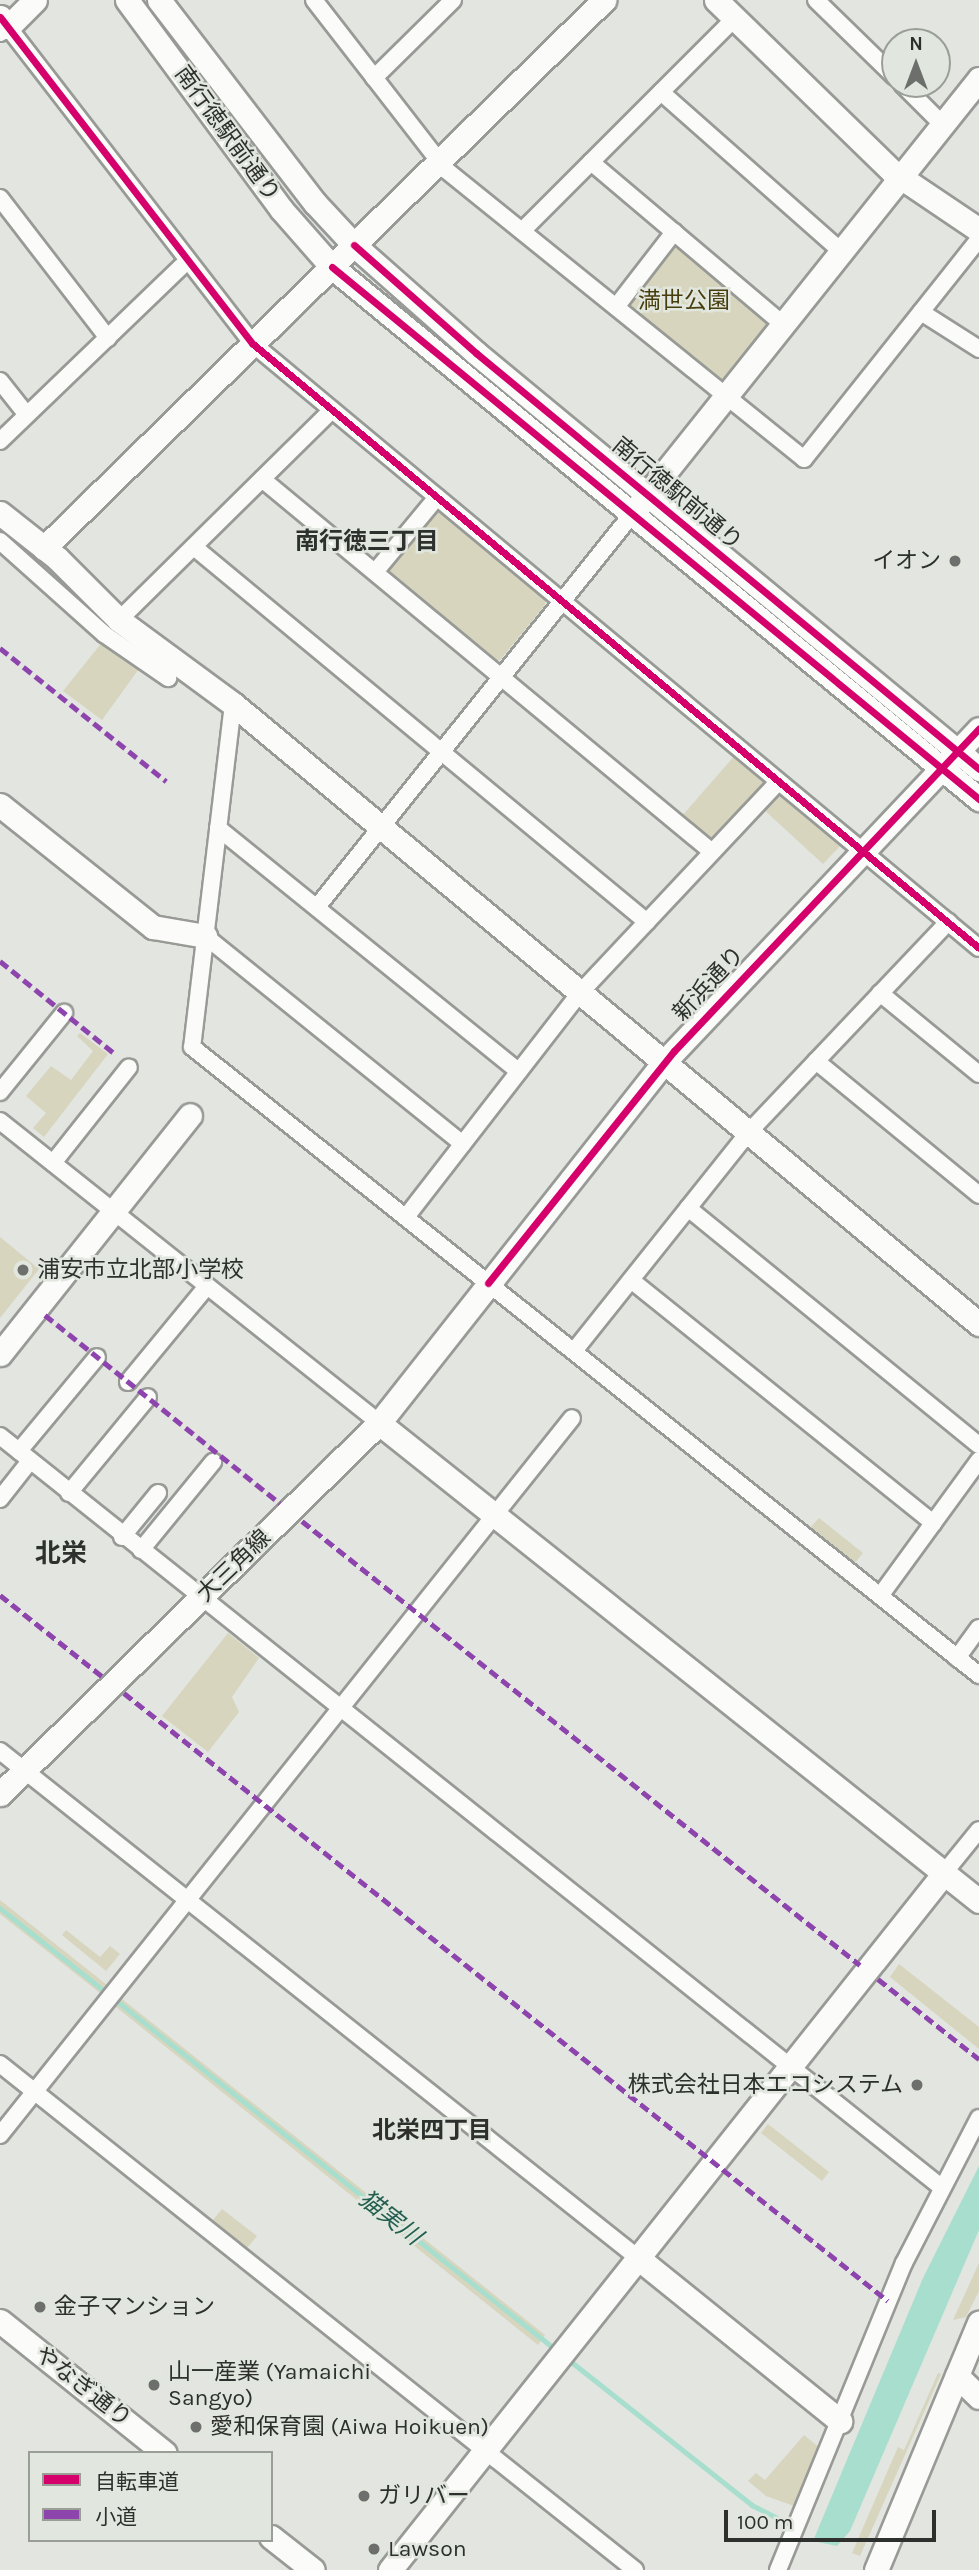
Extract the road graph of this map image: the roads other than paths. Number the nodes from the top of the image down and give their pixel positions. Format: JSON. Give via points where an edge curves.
{"nodes":[{"id":1,"x":35,"y":0,"type":"edge"},
{"id":2,"x":128,"y":0,"type":"edge"},
{"id":3,"x":159,"y":0,"type":"edge"},
{"id":4,"x":314,"y":0,"type":"edge"},
{"id":5,"x":604,"y":0,"type":"edge"},
{"id":6,"x":716,"y":0,"type":"edge"},
{"id":7,"x":816,"y":0,"type":"edge"},
{"id":8,"x":444,"y":3,"type":"edge"},
{"id":9,"x":735,"y":18,"type":"junction"},
{"id":10,"x":3,"y":26,"type":"edge"},
{"id":11,"x":881,"y":63,"type":"edge"},
{"id":12,"x":374,"y":78,"type":"junction"},
{"id":13,"x":979,"y":79,"type":"edge"},
{"id":14,"x":660,"y":92,"type":"junction"},
{"id":15,"x":916,"y":98,"type":"edge"},
{"id":16,"x":943,"y":125,"type":"junction"},
{"id":17,"x":438,"y":162,"type":"junction"},
{"id":18,"x":590,"y":162,"type":"junction"},
{"id":19,"x":901,"y":178,"type":"junction"},
{"id":20,"x":0,"y":198,"type":"edge"},
{"id":21,"x":979,"y":230,"type":"edge"},
{"id":22,"x":522,"y":231,"type":"junction"},
{"id":23,"x":674,"y":232,"type":"junction"},
{"id":24,"x":979,"y":239,"type":"edge"},
{"id":25,"x":354,"y":245,"type":"junction"},
{"id":26,"x":842,"y":252,"type":"junction"},
{"id":27,"x":187,"y":261,"type":"junction"},
{"id":28,"x":332,"y":267,"type":"junction"},
{"id":29,"x":615,"y":307,"type":"junction"},
{"id":30,"x":921,"y":312,"type":"junction"},
{"id":31,"x":784,"y":325,"type":"junction"},
{"id":32,"x":108,"y":338,"type":"junction"},
{"id":33,"x":253,"y":344,"type":"junction"},
{"id":34,"x":979,"y":349,"type":"edge"},
{"id":35,"x":0,"y":381,"type":"edge"},
{"id":36,"x":727,"y":397,"type":"junction"},
{"id":37,"x":332,"y":410,"type":"junction"},
{"id":38,"x":27,"y":415,"type":"junction"},
{"id":39,"x":0,"y":441,"type":"edge"},
{"id":40,"x":262,"y":479,"type":"junction"},
{"id":41,"x":648,"y":494,"type":"junction"},
{"id":42,"x":437,"y":498,"type":"junction"},
{"id":43,"x":0,"y":513,"type":"edge"},
{"id":44,"x":633,"y":513,"type":"junction"},
{"id":45,"x":0,"y":541,"type":"edge"},
{"id":46,"x":194,"y":547,"type":"junction"},
{"id":47,"x":44,"y":548,"type":"junction"},
{"id":48,"x":375,"y":572,"type":"junction"},
{"id":49,"x":562,"y":601,"type":"junction"},
{"id":50,"x":119,"y":620,"type":"junction"},
{"id":51,"x":502,"y":676,"type":"junction"},
{"id":52,"x":168,"y":678,"type":"dead end"},
{"id":53,"x":233,"y":704,"type":"junction"},
{"id":54,"x":979,"y":729,"type":"edge"},
{"id":55,"x":957,"y":751,"type":"junction"},
{"id":56,"x":441,"y":752,"type":"junction"},
{"id":57,"x":941,"y":768,"type":"junction"},
{"id":58,"x":979,"y":769,"type":"edge"},
{"id":59,"x":778,"y":782,"type":"junction"},
{"id":60,"x":979,"y":799,"type":"edge"},
{"id":61,"x":0,"y":805,"type":"edge"},
{"id":62,"x":380,"y":827,"type":"junction"},
{"id":63,"x":218,"y":828,"type":"junction"},
{"id":64,"x":861,"y":851,"type":"junction"},
{"id":65,"x":712,"y":852,"type":"junction"},
{"id":66,"x":317,"y":907,"type":"junction"},
{"id":67,"x":647,"y":922,"type":"junction"},
{"id":68,"x":947,"y":922,"type":"junction"},
{"id":69,"x":205,"y":936,"type":"junction"},
{"id":70,"x":979,"y":948,"type":"edge"},
{"id":71,"x":580,"y":993,"type":"junction"},
{"id":72,"x":880,"y":993,"type":"junction"},
{"id":73,"x":64,"y":1013,"type":"dead end"},
{"id":74,"x":816,"y":1061,"type":"junction"},
{"id":75,"x":664,"y":1062,"type":"junction"},
{"id":76,"x":129,"y":1067,"type":"dead end"},
{"id":77,"x":519,"y":1072,"type":"junction"},
{"id":78,"x":979,"y":1074,"type":"edge"},
{"id":79,"x":0,"y":1092,"type":"edge"},
{"id":80,"x":190,"y":1115,"type":"dead end"},
{"id":81,"x":0,"y":1121,"type":"edge"},
{"id":82,"x":748,"y":1133,"type":"junction"},
{"id":83,"x":463,"y":1143,"type":"junction"},
{"id":84,"x":53,"y":1163,"type":"junction"},
{"id":85,"x":979,"y":1195,"type":"edge"},
{"id":86,"x":688,"y":1208,"type":"junction"},
{"id":87,"x":113,"y":1211,"type":"junction"},
{"id":88,"x":406,"y":1217,"type":"junction"},
{"id":89,"x":631,"y":1280,"type":"junction"},
{"id":90,"x":488,"y":1283,"type":"junction"},
{"id":91,"x":207,"y":1286,"type":"junction"},
{"id":92,"x":979,"y":1324,"type":"edge"},
{"id":93,"x":456,"y":1326,"type":"joint"},
{"id":94,"x":574,"y":1351,"type":"junction"},
{"id":95,"x":0,"y":1354,"type":"edge"},
{"id":96,"x":97,"y":1357,"type":"dead end"},
{"id":97,"x":128,"y":1382,"type":"dead end"},
{"id":98,"x":148,"y":1397,"type":"dead end"},
{"id":99,"x":572,"y":1418,"type":"dead end"},
{"id":100,"x":379,"y":1423,"type":"junction"},
{"id":101,"x":0,"y":1436,"type":"edge"},
{"id":102,"x":979,"y":1445,"type":"edge"},
{"id":103,"x":24,"y":1456,"type":"junction"},
{"id":104,"x":979,"y":1460,"type":"edge"},
{"id":105,"x":213,"y":1462,"type":"dead end"},
{"id":106,"x":69,"y":1493,"type":"junction"},
{"id":107,"x":158,"y":1493,"type":"dead end"},
{"id":108,"x":0,"y":1500,"type":"edge"},
{"id":109,"x":495,"y":1514,"type":"junction"},
{"id":110,"x":933,"y":1523,"type":"junction"},
{"id":111,"x":122,"y":1537,"type":"junction"},
{"id":112,"x":141,"y":1550,"type":"junction"},
{"id":113,"x":880,"y":1596,"type":"junction"},
{"id":114,"x":201,"y":1598,"type":"junction"},
{"id":115,"x":979,"y":1628,"type":"edge"},
{"id":116,"x":957,"y":1658,"type":"junction"},
{"id":117,"x":979,"y":1675,"type":"edge"},
{"id":118,"x":340,"y":1707,"type":"junction"},
{"id":119,"x":0,"y":1751,"type":"edge"},
{"id":120,"x":24,"y":1770,"type":"junction"},
{"id":121,"x":0,"y":1794,"type":"edge"},
{"id":122,"x":979,"y":1830,"type":"edge"},
{"id":123,"x":944,"y":1874,"type":"junction"},
{"id":124,"x":187,"y":1900,"type":"junction"},
{"id":125,"x":979,"y":1901,"type":"edge"},
{"id":126,"x":0,"y":2064,"type":"edge"},
{"id":127,"x":791,"y":2067,"type":"junction"},
{"id":128,"x":34,"y":2092,"type":"junction"},
{"id":129,"x":979,"y":2118,"type":"edge"},
{"id":130,"x":0,"y":2135,"type":"edge"},
{"id":131,"x":941,"y":2187,"type":"junction"},
{"id":132,"x":638,"y":2258,"type":"junction"},
{"id":133,"x":0,"y":2321,"type":"edge"},
{"id":134,"x":979,"y":2323,"type":"edge"},
{"id":135,"x":957,"y":2376,"type":"junction"},
{"id":136,"x":979,"y":2397,"type":"edge"},
{"id":137,"x":840,"y":2421,"type":"junction"},
{"id":138,"x":162,"y":2451,"type":"edge"},
{"id":139,"x":485,"y":2451,"type":"junction"},
{"id":140,"x":273,"y":2539,"type":"edge"},
{"id":141,"x":313,"y":2570,"type":"edge"},
{"id":142,"x":390,"y":2570,"type":"edge"},
{"id":143,"x":635,"y":2570,"type":"edge"},
{"id":144,"x":778,"y":2570,"type":"edge"},
{"id":145,"x":876,"y":2570,"type":"edge"}],
"edges":[{"from":1,"to":10,"type":"street"},
{"from":2,"to":28,"type":"street","name":"南行徳駅前通り","via":[[281,209]]},
{"from":3,"to":25,"type":"street","name":"南行徳駅前通り","via":[[315,203]]},
{"from":4,"to":12,"type":"street"},
{"from":5,"to":17,"type":"street"},
{"from":6,"to":9,"type":"street"},
{"from":7,"to":11,"type":"street"},
{"from":8,"to":12,"type":"street"},
{"from":9,"to":14,"type":"street"},
{"from":9,"to":19,"type":"street"},
{"from":10,"to":27,"type":"street"},
{"from":12,"to":17,"type":"street"},
{"from":13,"to":16,"type":"street"},
{"from":14,"to":18,"type":"street"},
{"from":14,"to":26,"type":"street"},
{"from":15,"to":16,"type":"street"},
{"from":16,"to":19,"type":"street"},
{"from":17,"to":22,"type":"street"},
{"from":17,"to":25,"type":"street"},
{"from":18,"to":22,"type":"street"},
{"from":18,"to":23,"type":"street"},
{"from":19,"to":21,"type":"street"},
{"from":19,"to":26,"type":"street"},
{"from":20,"to":32,"type":"street"},
{"from":22,"to":29,"type":"street"},
{"from":23,"to":29,"type":"street"},
{"from":23,"to":31,"type":"street"},
{"from":24,"to":30,"type":"street"},
{"from":25,"to":28,"type":"street"},
{"from":25,"to":41,"type":"street","name":"南行徳駅前通り"},
{"from":26,"to":31,"type":"street"},
{"from":27,"to":32,"type":"street"},
{"from":27,"to":33,"type":"street"},
{"from":28,"to":33,"type":"street"},
{"from":28,"to":44,"type":"street","name":"南行徳駅前通り"},
{"from":29,"to":36,"type":"street"},
{"from":30,"to":34,"type":"street"},
{"from":30,"to":36,"type":"street","via":[[804,459]]},
{"from":31,"to":36,"type":"street"},
{"from":32,"to":38,"type":"street"},
{"from":33,"to":37,"type":"street"},
{"from":33,"to":47,"type":"street"},
{"from":35,"to":38,"type":"street"},
{"from":36,"to":41,"type":"street"},
{"from":37,"to":40,"type":"street"},
{"from":37,"to":42,"type":"street"},
{"from":38,"to":39,"type":"street"},
{"from":40,"to":46,"type":"street"},
{"from":40,"to":48,"type":"street"},
{"from":41,"to":44,"type":"street"},
{"from":41,"to":55,"type":"street","name":"南行徳駅前通り"},
{"from":42,"to":48,"type":"street"},
{"from":42,"to":49,"type":"street"},
{"from":43,"to":47,"type":"street"},
{"from":44,"to":49,"type":"street"},
{"from":44,"to":57,"type":"street","name":"南行徳駅前通り"},
{"from":45,"to":52,"type":"street","via":[[104,634]]},
{"from":46,"to":50,"type":"street"},
{"from":46,"to":56,"type":"street"},
{"from":47,"to":50,"type":"street"},
{"from":48,"to":51,"type":"street"},
{"from":49,"to":51,"type":"street"},
{"from":49,"to":59,"type":"street"},
{"from":50,"to":53,"type":"street"},
{"from":51,"to":56,"type":"street"},
{"from":51,"to":65,"type":"street"},
{"from":53,"to":62,"type":"street"},
{"from":53,"to":63,"type":"street"},
{"from":54,"to":55,"type":"street","name":"新浜通り"},
{"from":55,"to":57,"type":"street","name":"新浜通り"},
{"from":55,"to":58,"type":"street","name":"南行徳駅前通り"},
{"from":56,"to":62,"type":"street"},
{"from":56,"to":67,"type":"street"},
{"from":57,"to":60,"type":"street","name":"南行徳駅前通り"},
{"from":57,"to":64,"type":"street","name":"新浜通り"},
{"from":59,"to":64,"type":"street"},
{"from":59,"to":65,"type":"street"},
{"from":61,"to":69,"type":"street","via":[[153,927]]},
{"from":62,"to":66,"type":"street"},
{"from":62,"to":71,"type":"street"},
{"from":63,"to":66,"type":"street"},
{"from":63,"to":69,"type":"street"},
{"from":64,"to":68,"type":"street"},
{"from":64,"to":75,"type":"street","name":"新浜通り"},
{"from":65,"to":67,"type":"street"},
{"from":66,"to":77,"type":"street"},
{"from":67,"to":71,"type":"street"},
{"from":68,"to":70,"type":"street"},
{"from":68,"to":72,"type":"street"},
{"from":69,"to":83,"type":"street"},
{"from":69,"to":88,"type":"street","via":[[192,1047]]},
{"from":71,"to":75,"type":"street"},
{"from":71,"to":77,"type":"street"},
{"from":72,"to":74,"type":"street"},
{"from":72,"to":78,"type":"street"},
{"from":73,"to":79,"type":"street"},
{"from":74,"to":82,"type":"street"},
{"from":74,"to":85,"type":"street"},
{"from":75,"to":82,"type":"street"},
{"from":75,"to":90,"type":"street","name":"新浜通り"},
{"from":76,"to":84,"type":"street"},
{"from":77,"to":83,"type":"street"},
{"from":80,"to":87,"type":"street"},
{"from":81,"to":84,"type":"street"},
{"from":82,"to":86,"type":"street"},
{"from":82,"to":92,"type":"street"},
{"from":83,"to":88,"type":"street"},
{"from":84,"to":87,"type":"street"},
{"from":86,"to":89,"type":"street"},
{"from":86,"to":102,"type":"street"},
{"from":87,"to":91,"type":"street"},
{"from":87,"to":95,"type":"street"},
{"from":88,"to":90,"type":"street"},
{"from":89,"to":94,"type":"street"},
{"from":89,"to":110,"type":"street"},
{"from":90,"to":93,"type":"street","name":"新浜通り"},
{"from":90,"to":94,"type":"street"},
{"from":91,"to":97,"type":"street"},
{"from":91,"to":100,"type":"street"},
{"from":93,"to":100,"type":"street","name":"大三角線"},
{"from":94,"to":113,"type":"street"},
{"from":96,"to":103,"type":"street"},
{"from":98,"to":106,"type":"street"},
{"from":99,"to":109,"type":"street"},
{"from":100,"to":109,"type":"street"},
{"from":100,"to":114,"type":"street","name":"大三角線"},
{"from":101,"to":103,"type":"street"},
{"from":103,"to":106,"type":"street"},
{"from":103,"to":108,"type":"street"},
{"from":104,"to":110,"type":"street"},
{"from":105,"to":112,"type":"street"},
{"from":106,"to":111,"type":"street"},
{"from":107,"to":111,"type":"street"},
{"from":109,"to":118,"type":"street"},
{"from":109,"to":123,"type":"street"},
{"from":110,"to":113,"type":"street"},
{"from":111,"to":112,"type":"street"},
{"from":112,"to":114,"type":"street"},
{"from":113,"to":116,"type":"street"},
{"from":114,"to":118,"type":"street"},
{"from":114,"to":120,"type":"street","name":"大三角線"},
{"from":115,"to":116,"type":"street"},
{"from":116,"to":117,"type":"street"},
{"from":118,"to":124,"type":"street"},
{"from":118,"to":127,"type":"street"},
{"from":119,"to":120,"type":"street"},
{"from":120,"to":121,"type":"street","name":"大三角線"},
{"from":120,"to":124,"type":"street"},
{"from":122,"to":123,"type":"street"},
{"from":123,"to":125,"type":"street"},
{"from":123,"to":127,"type":"street"},
{"from":124,"to":128,"type":"street"},
{"from":124,"to":132,"type":"street"},
{"from":126,"to":128,"type":"street"},
{"from":127,"to":131,"type":"street"},
{"from":127,"to":132,"type":"street"},
{"from":128,"to":130,"type":"street"},
{"from":128,"to":139,"type":"street"},
{"from":129,"to":131,"type":"street"},
{"from":131,"to":137,"type":"street","via":[[904,2263]]},
{"from":132,"to":137,"type":"street"},
{"from":132,"to":139,"type":"street"},
{"from":133,"to":138,"type":"street","name":"やなぎ通り"},
{"from":134,"to":135,"type":"street"},
{"from":135,"to":136,"type":"street"},
{"from":135,"to":145,"type":"street"},
{"from":137,"to":144,"type":"street"},
{"from":139,"to":142,"type":"street"},
{"from":139,"to":143,"type":"street"},
{"from":140,"to":141,"type":"street"}]}
